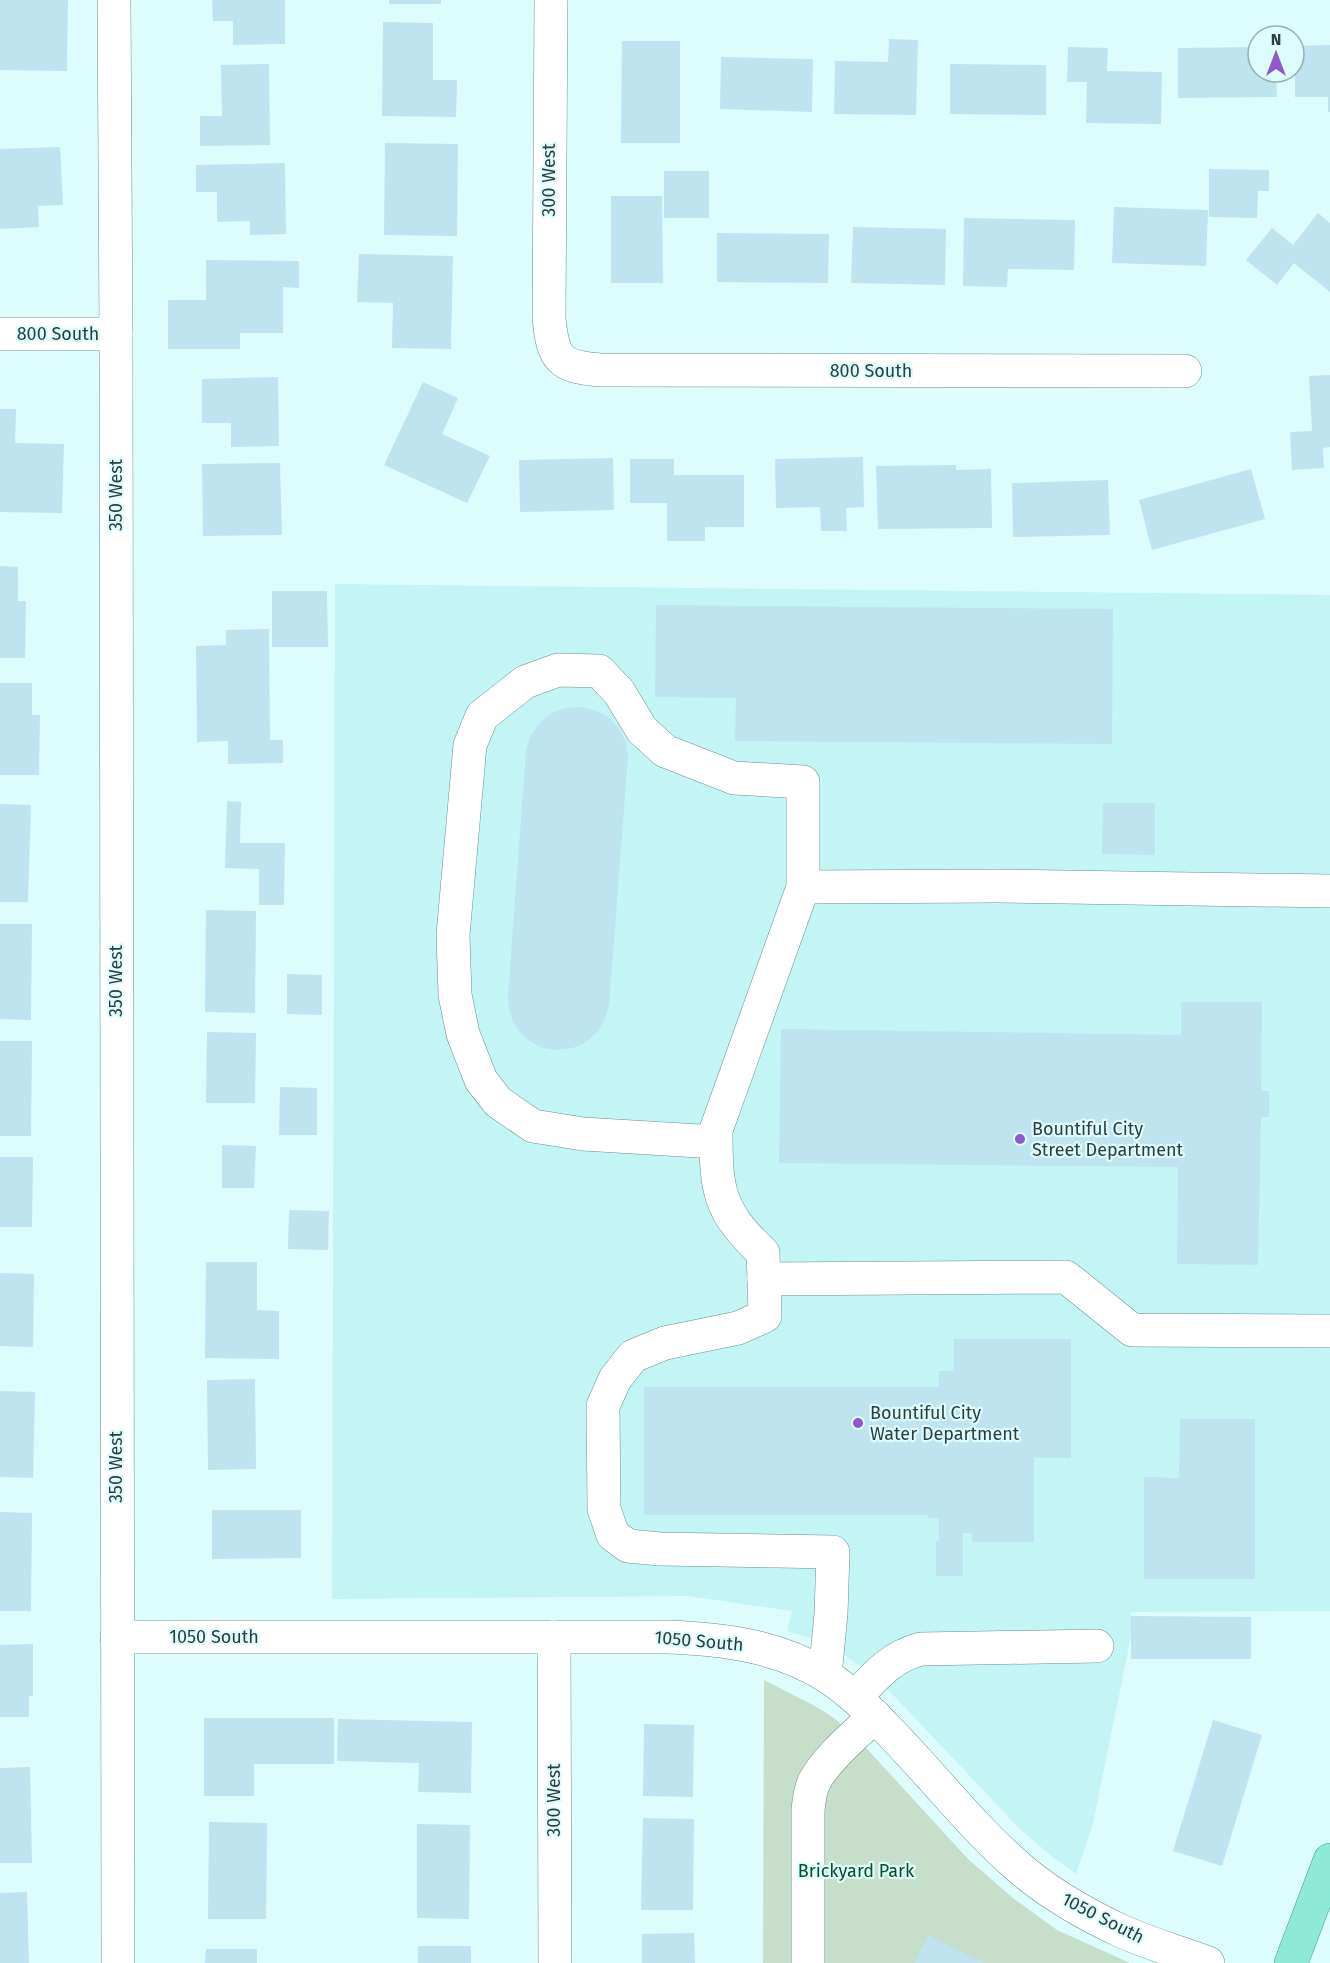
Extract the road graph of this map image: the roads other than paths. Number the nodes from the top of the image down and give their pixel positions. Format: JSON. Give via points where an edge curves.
{"nodes":[{"id":1,"x":114,"y":0,"type":"edge"},
{"id":2,"x":550,"y":0,"type":"edge"},
{"id":3,"x":0,"y":334,"type":"edge"},
{"id":4,"x":116,"y":334,"type":"junction"},
{"id":5,"x":559,"y":359,"type":"joint"},
{"id":6,"x":1185,"y":371,"type":"dead end"},
{"id":7,"x":803,"y":887,"type":"junction"},
{"id":8,"x":1330,"y":891,"type":"edge"},
{"id":9,"x":716,"y":1142,"type":"junction"},
{"id":10,"x":764,"y":1278,"type":"junction"},
{"id":11,"x":1330,"y":1331,"type":"edge"},
{"id":12,"x":117,"y":1636,"type":"junction"},
{"id":13,"x":554,"y":1636,"type":"junction"},
{"id":14,"x":1097,"y":1646,"type":"dead end"},
{"id":15,"x":825,"y":1675,"type":"junction"},
{"id":16,"x":865,"y":1707,"type":"junction"},
{"id":17,"x":1330,"y":1860,"type":"edge"},
{"id":18,"x":1164,"y":1955,"type":"edge"},
{"id":19,"x":118,"y":1963,"type":"edge"},
{"id":20,"x":555,"y":1963,"type":"edge"},
{"id":21,"x":808,"y":1963,"type":"edge"},
{"id":22,"x":1208,"y":1963,"type":"edge"},
{"id":23,"x":1291,"y":1963,"type":"edge"}],
"edges":[{"from":1,"to":4,"type":"street","name":"350 West"},
{"from":2,"to":5,"type":"street","name":"300 West","via":[[549,318]]},
{"from":3,"to":4,"type":"street","name":"800 South"},
{"from":4,"to":12,"type":"street","name":"350 West"},
{"from":5,"to":6,"type":"street","name":"800 South","via":[[572,366],[601,370]]},
{"from":7,"to":8,"type":"street"},
{"from":7,"to":9,"type":"street","via":[[716,1130]]},
{"from":7,"to":9,"type":"street","via":[[803,782],[734,778],[666,751],[642,730],[619,692],[599,671],[558,670],[525,682],[482,716],[470,745],[453,935],[455,995],[463,1034],[481,1080],[498,1102],[532,1126],[583,1134]]},
{"from":9,"to":10,"type":"street","via":[[723,1203],[740,1232],[763,1253]]},
{"from":10,"to":11,"type":"street","via":[[1066,1277],[1132,1330]]},
{"from":10,"to":15,"type":"street","via":[[765,1316],[738,1328],[665,1344],[633,1356],[615,1379],[603,1406],[604,1509],[613,1535],[628,1546],[833,1552]]},
{"from":12,"to":13,"type":"street","name":"1050 South"},
{"from":12,"to":19,"type":"street","name":"350 West"},
{"from":13,"to":15,"type":"street","name":"1050 South","via":[[708,1638],[787,1657]]},
{"from":13,"to":20,"type":"street","name":"300 West"},
{"from":14,"to":16,"type":"street","via":[[921,1648],[896,1658],[881,1671]]},
{"from":15,"to":16,"type":"street","name":"1050 South"},
{"from":16,"to":18,"type":"street","name":"1050 South","via":[[1016,1865],[1087,1913]]},
{"from":16,"to":21,"type":"street","via":[[810,1793]]},
{"from":17,"to":23,"type":"main road"},
{"from":18,"to":22,"type":"street","name":"1050 South"}]}
